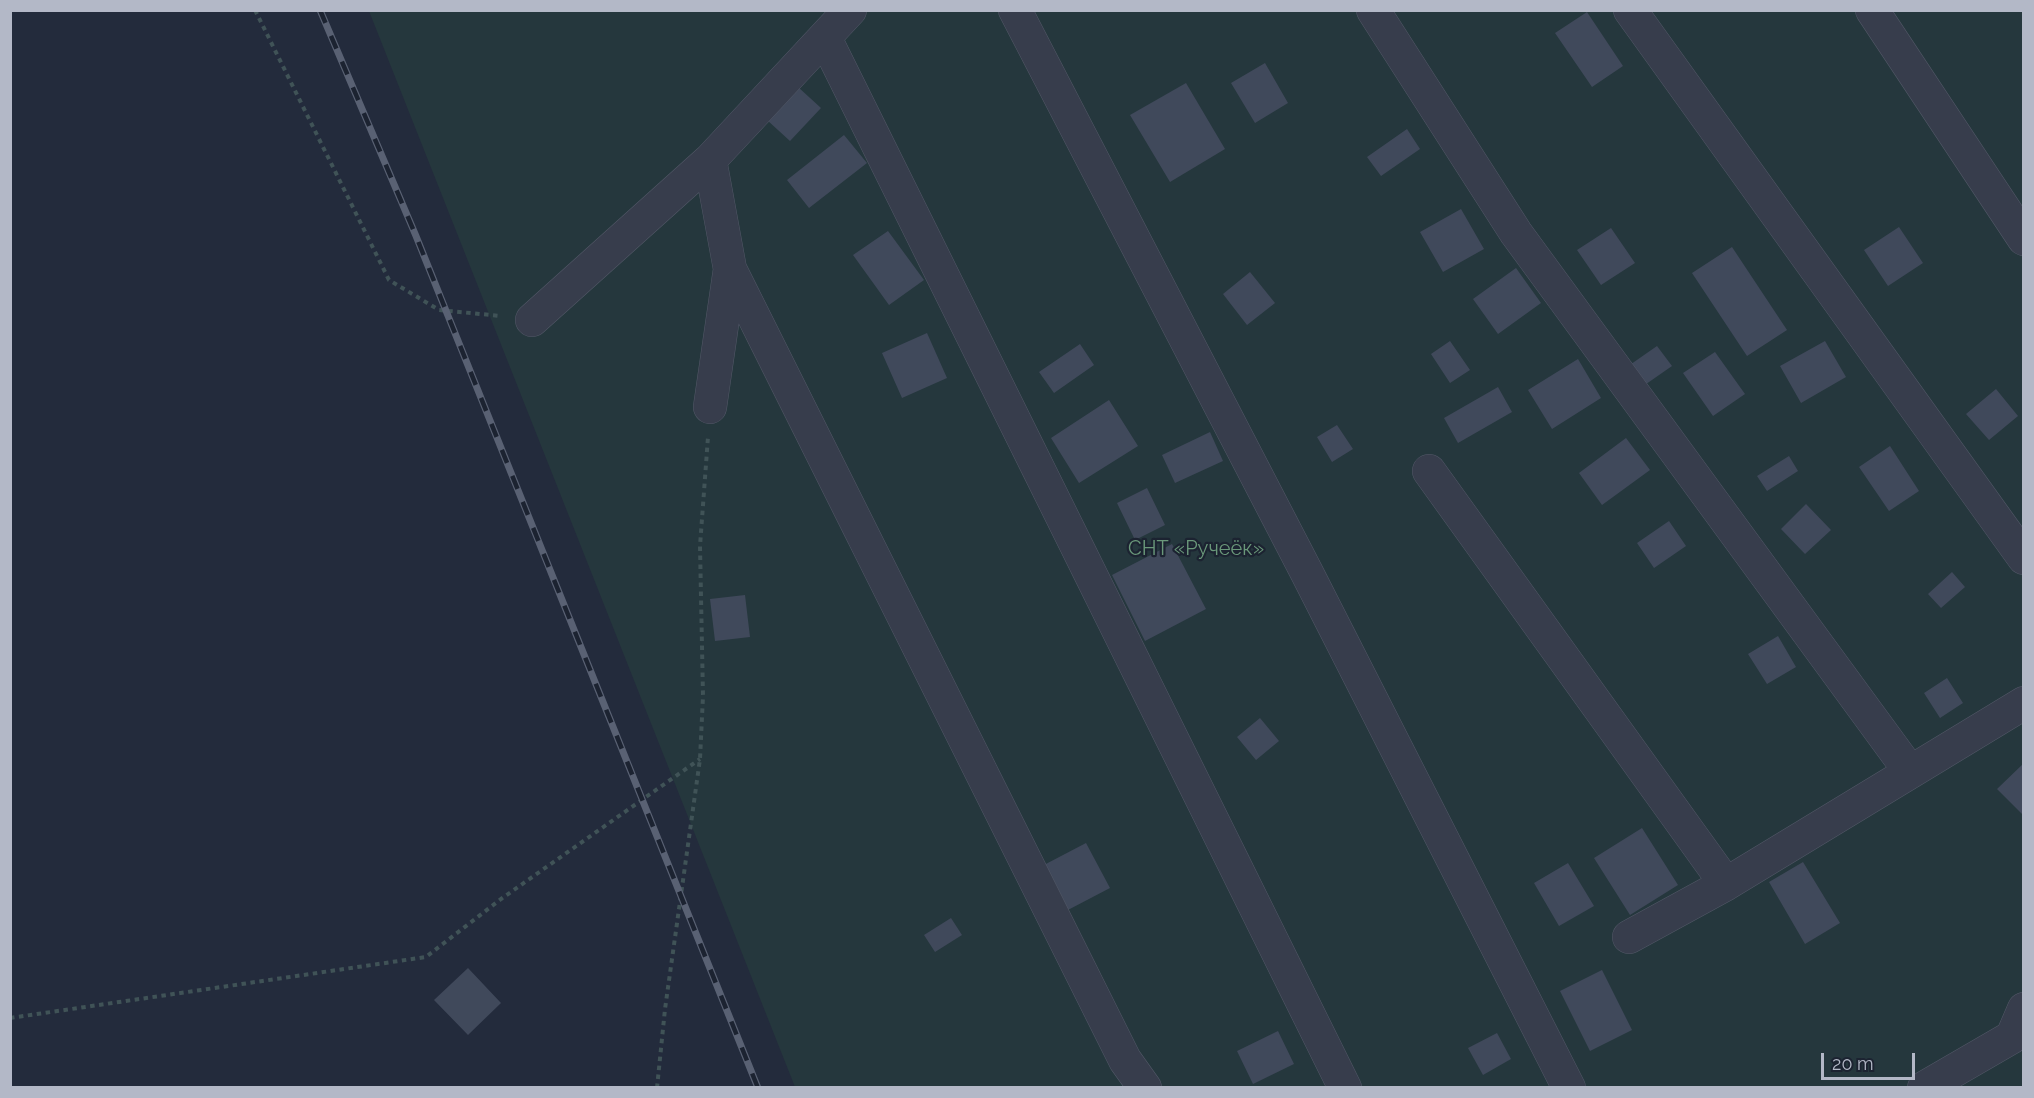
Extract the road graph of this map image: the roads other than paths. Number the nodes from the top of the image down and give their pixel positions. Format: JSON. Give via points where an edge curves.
{"nodes":[{"id":1,"x":850,"y":10,"type":"edge"},
{"id":2,"x":1015,"y":10,"type":"edge"},
{"id":3,"x":1372,"y":10,"type":"edge"},
{"id":4,"x":1630,"y":10,"type":"edge"},
{"id":5,"x":1872,"y":10,"type":"edge"},
{"id":6,"x":825,"y":38,"type":"junction"},
{"id":7,"x":710,"y":160,"type":"junction"},
{"id":8,"x":2024,"y":239,"type":"edge"},
{"id":9,"x":730,"y":269,"type":"junction"},
{"id":10,"x":531,"y":320,"type":"road end"},
{"id":11,"x":710,"y":407,"type":"road end"},
{"id":12,"x":1429,"y":471,"type":"dead end"},
{"id":13,"x":2024,"y":558,"type":"edge"},
{"id":14,"x":2024,"y":703,"type":"edge"},
{"id":15,"x":1909,"y":770,"type":"junction"},
{"id":16,"x":1726,"y":884,"type":"junction"},
{"id":17,"x":1629,"y":937,"type":"dead end"},
{"id":18,"x":2020,"y":1034,"type":"edge"},
{"id":19,"x":1145,"y":1088,"type":"edge"},
{"id":20,"x":1345,"y":1088,"type":"edge"},
{"id":21,"x":1569,"y":1088,"type":"edge"},
{"id":22,"x":1924,"y":1088,"type":"edge"}],
"edges":[{"from":1,"to":6,"type":"street"},
{"from":2,"to":21,"type":"street"},
{"from":3,"to":15,"type":"street","via":[[1516,233]]},
{"from":4,"to":13,"type":"street"},
{"from":5,"to":8,"type":"street"},
{"from":6,"to":7,"type":"street"},
{"from":6,"to":20,"type":"street"},
{"from":7,"to":9,"type":"street"},
{"from":7,"to":10,"type":"street"},
{"from":9,"to":11,"type":"street"},
{"from":9,"to":19,"type":"street","via":[[1125,1060]]},
{"from":12,"to":16,"type":"street"},
{"from":14,"to":15,"type":"street"},
{"from":15,"to":16,"type":"street"},
{"from":16,"to":17,"type":"street"},
{"from":18,"to":22,"type":"street"}]}
